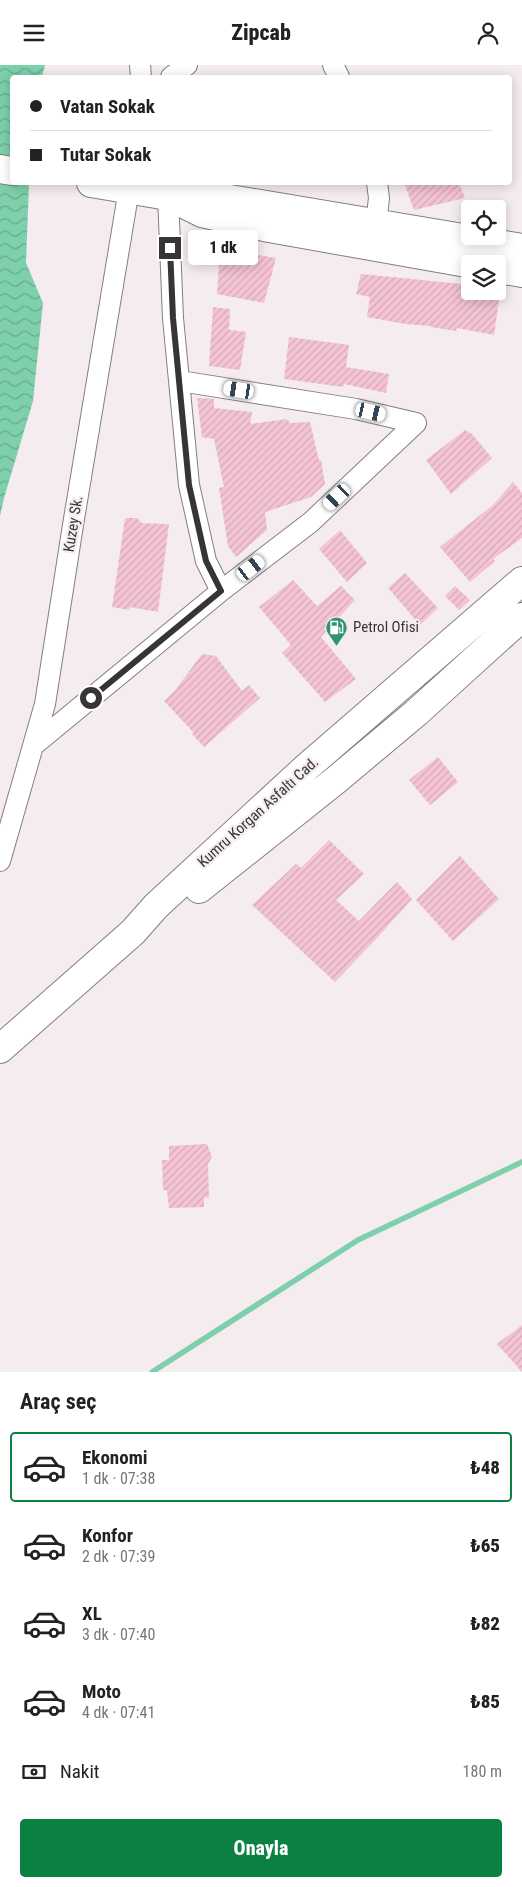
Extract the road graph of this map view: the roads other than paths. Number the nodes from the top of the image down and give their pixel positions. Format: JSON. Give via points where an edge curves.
{"nodes":[{"id":1,"x":187,"y":65,"type":"edge"},
{"id":2,"x":174,"y":75,"type":"edge"},
{"id":3,"x":115,"y":185,"type":"edge"},
{"id":4,"x":376,"y":185,"type":"edge"},
{"id":5,"x":168,"y":196,"type":"junction"},
{"id":6,"x":270,"y":217,"type":"junction"},
{"id":7,"x":376,"y":235,"type":"junction"},
{"id":8,"x":522,"y":248,"type":"edge"},
{"id":9,"x":471,"y":255,"type":"edge"},
{"id":10,"x":490,"y":255,"type":"edge"},
{"id":11,"x":506,"y":270,"type":"edge"},
{"id":12,"x":522,"y":273,"type":"edge"},
{"id":13,"x":180,"y":381,"type":"junction"},
{"id":14,"x":522,"y":581,"type":"edge"},
{"id":15,"x":221,"y":591,"type":"junction"},
{"id":16,"x":520,"y":622,"type":"edge"},
{"id":17,"x":34,"y":745,"type":"junction"},
{"id":18,"x":0,"y":861,"type":"edge"},
{"id":19,"x":133,"y":932,"type":"junction"},
{"id":20,"x":0,"y":1049,"type":"edge"}],
"edges":[{"from":1,"to":2,"type":"street"},
{"from":3,"to":5,"type":"main road"},
{"from":3,"to":17,"type":"street","name":"Kuzey Sk.","via":[[73,525],[45,704]]},
{"from":4,"to":7,"type":"street","via":[[379,198]]},
{"from":5,"to":6,"type":"main road","via":[[212,196]]},
{"from":5,"to":6,"type":"main road","via":[[202,213]]},
{"from":5,"to":13,"type":"street","via":[[173,318]]},
{"from":6,"to":7,"type":"main road"},
{"from":7,"to":9,"type":"main road"},
{"from":8,"to":10,"type":"main road"},
{"from":11,"to":12,"type":"main road"},
{"from":13,"to":15,"type":"street","via":[[189,485],[206,561]]},
{"from":13,"to":15,"type":"street","via":[[356,409],[416,423],[311,522]]},
{"from":14,"to":19,"type":"main road","name":"Kumru Korgan Asfaltı Cad.","via":[[308,766],[156,906]]},
{"from":15,"to":17,"type":"street"},
{"from":16,"to":19,"type":"main road","via":[[336,780],[182,902]]},
{"from":17,"to":18,"type":"street","name":"Kuzey Sk."},
{"from":19,"to":20,"type":"main road","name":"Kumru Korgan Asfaltı Cad."}]}
